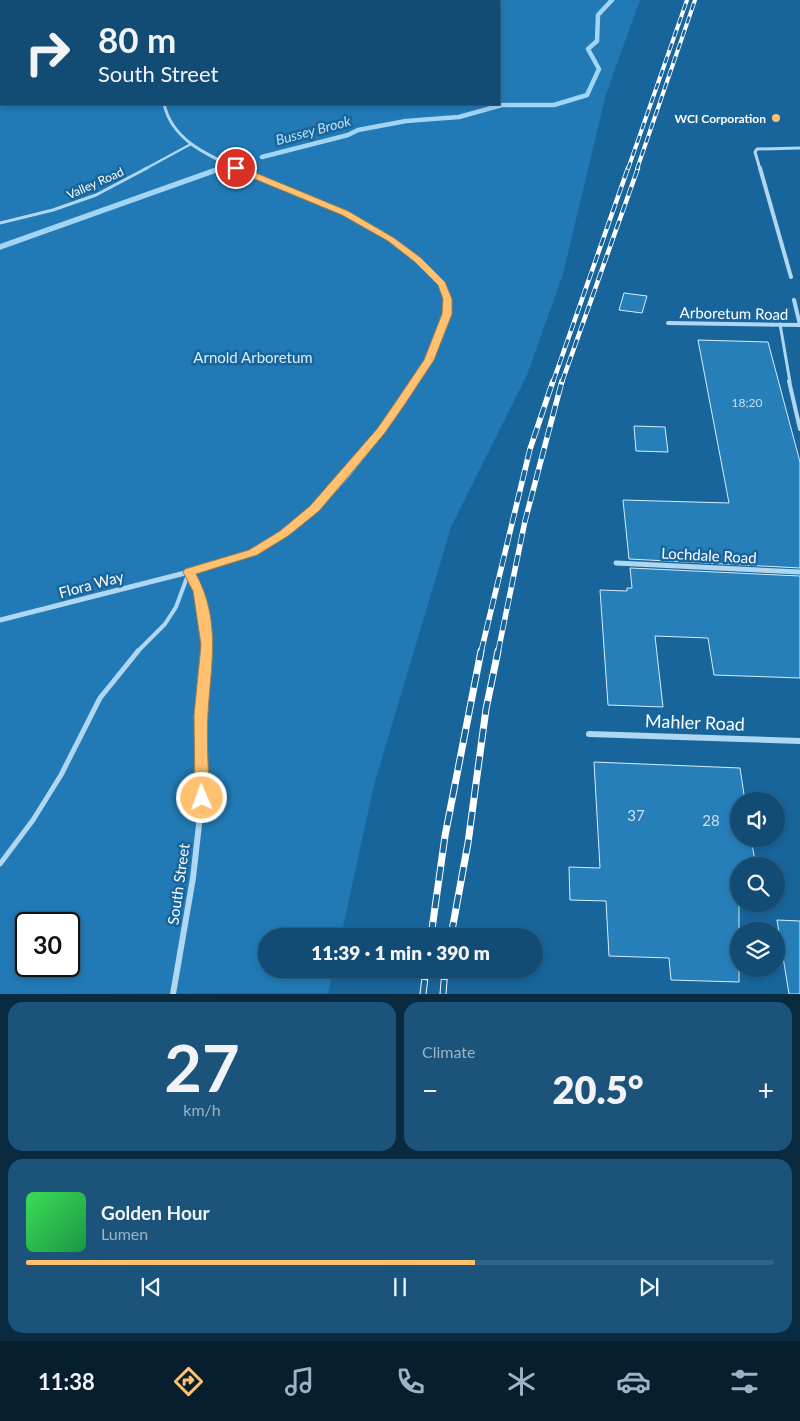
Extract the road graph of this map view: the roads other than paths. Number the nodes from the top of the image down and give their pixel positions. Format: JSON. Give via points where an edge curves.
{"nodes":[{"id":1,"x":164,"y":105,"type":"edge"},
{"id":2,"x":190,"y":144,"type":"junction"},
{"id":3,"x":800,"y":148,"type":"edge"},
{"id":4,"x":0,"y":223,"type":"edge"},
{"id":5,"x":791,"y":277,"type":"dead end"},
{"id":6,"x":794,"y":300,"type":"dead end"},
{"id":7,"x":668,"y":323,"type":"dead end"},
{"id":8,"x":780,"y":324,"type":"junction"},
{"id":9,"x":800,"y":325,"type":"edge"},
{"id":10,"x":800,"y":429,"type":"edge"},
{"id":11,"x":616,"y":563,"type":"dead end"},
{"id":12,"x":189,"y":572,"type":"junction"},
{"id":13,"x":800,"y":572,"type":"edge"},
{"id":14,"x":0,"y":620,"type":"edge"},
{"id":15,"x":589,"y":734,"type":"dead end"},
{"id":16,"x":800,"y":741,"type":"edge"},
{"id":17,"x":0,"y":864,"type":"edge"},
{"id":18,"x":173,"y":994,"type":"edge"}],
"edges":[{"from":1,"to":2,"type":"street","via":[[173,128]]},
{"from":2,"to":4,"type":"lane","name":"Valley Road","via":[[96,195]]},
{"from":2,"to":12,"type":"street","via":[[378,231],[437,278],[448,299],[443,328],[429,360],[381,431],[314,509],[253,553]]},
{"from":3,"to":5,"type":"street","via":[[764,148],[754,152]]},
{"from":6,"to":9,"type":"street"},
{"from":7,"to":8,"type":"street","name":"Arboretum Road"},
{"from":8,"to":9,"type":"street","name":"Arboretum Road"},
{"from":8,"to":10,"type":"lane"},
{"from":11,"to":13,"type":"street","name":"Lochdale Road"},
{"from":12,"to":14,"type":"street","name":"Flora Way"},
{"from":12,"to":17,"type":"lane","via":[[165,624],[139,649],[100,698],[61,775]]},
{"from":12,"to":18,"type":"street","name":"South Street","via":[[199,591],[208,645],[201,715],[202,798],[193,878]]},
{"from":15,"to":16,"type":"street","name":"Mahler Road"}]}
